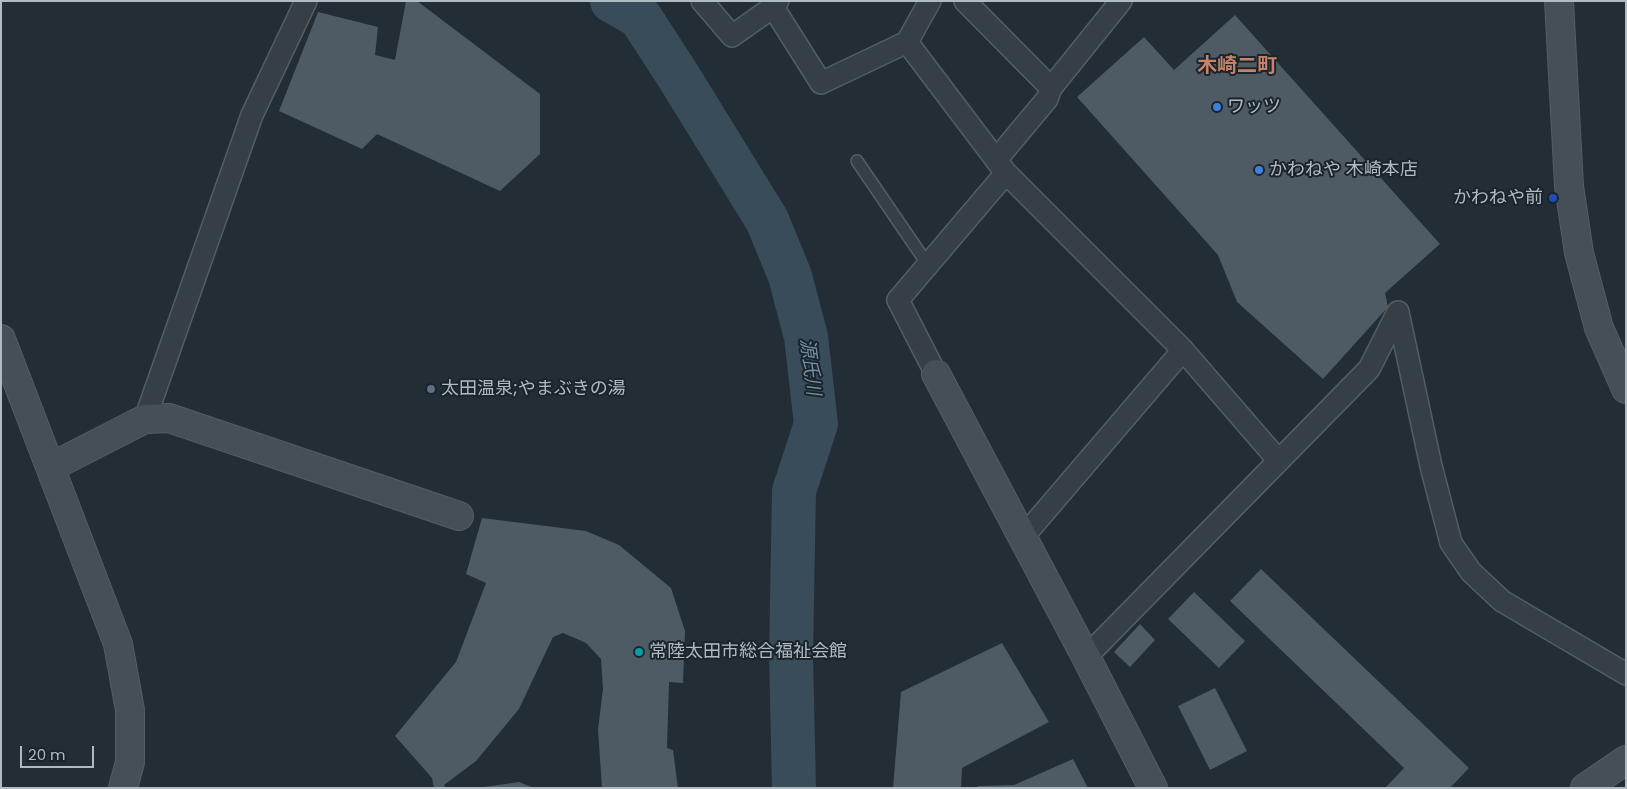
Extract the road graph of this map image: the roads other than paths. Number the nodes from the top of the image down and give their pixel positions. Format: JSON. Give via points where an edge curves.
{"nodes":[{"id":1,"x":306,"y":1,"type":"edge"},
{"id":2,"x":702,"y":1,"type":"edge"},
{"id":3,"x":930,"y":1,"type":"edge"},
{"id":4,"x":965,"y":1,"type":"edge"},
{"id":5,"x":1120,"y":1,"type":"edge"},
{"id":6,"x":1559,"y":1,"type":"edge"},
{"id":7,"x":776,"y":4,"type":"edge"},
{"id":8,"x":907,"y":42,"type":"junction"},
{"id":9,"x":1051,"y":88,"type":"junction"},
{"id":10,"x":857,"y":161,"type":"dead end"},
{"id":11,"x":1001,"y":166,"type":"junction"},
{"id":12,"x":928,"y":265,"type":"junction"},
{"id":13,"x":1,"y":339,"type":"edge"},
{"id":14,"x":1183,"y":350,"type":"junction"},
{"id":15,"x":936,"y":374,"type":"joint"},
{"id":16,"x":1626,"y":389,"type":"edge"},
{"id":17,"x":145,"y":419,"type":"junction"},
{"id":18,"x":1279,"y":461,"type":"junction"},
{"id":19,"x":51,"y":467,"type":"junction"},
{"id":20,"x":459,"y":516,"type":"dead end"},
{"id":21,"x":1022,"y":537,"type":"junction"},
{"id":22,"x":1086,"y":657,"type":"junction"},
{"id":23,"x":1626,"y":674,"type":"edge"},
{"id":24,"x":1626,"y":760,"type":"edge"},
{"id":25,"x":123,"y":788,"type":"edge"},
{"id":26,"x":1153,"y":788,"type":"edge"},
{"id":27,"x":1584,"y":788,"type":"edge"}],
"edges":[{"from":1,"to":17,"type":"street","via":[[252,114]]},
{"from":2,"to":7,"type":"street","via":[[732,36]]},
{"from":3,"to":8,"type":"street"},
{"from":4,"to":9,"type":"street"},
{"from":5,"to":9,"type":"street"},
{"from":6,"to":16,"type":"street","via":[[1569,186],[1579,253],[1599,328]]},
{"from":7,"to":8,"type":"street","via":[[821,84]]},
{"from":8,"to":11,"type":"street"},
{"from":9,"to":11,"type":"street","via":[[1047,99]]},
{"from":10,"to":12,"type":"lane"},
{"from":11,"to":12,"type":"street"},
{"from":11,"to":14,"type":"street"},
{"from":12,"to":15,"type":"street","via":[[898,300]]},
{"from":13,"to":19,"type":"street"},
{"from":14,"to":18,"type":"street"},
{"from":14,"to":21,"type":"street"},
{"from":15,"to":21,"type":"street"},
{"from":17,"to":19,"type":"street"},
{"from":17,"to":20,"type":"street","via":[[169,418]]},
{"from":18,"to":22,"type":"street"},
{"from":18,"to":23,"type":"street","via":[[1369,369],[1398,312],[1451,543],[1471,572],[1502,601]]},
{"from":19,"to":25,"type":"street","via":[[118,644],[130,710],[130,762]]},
{"from":21,"to":22,"type":"street"},
{"from":22,"to":26,"type":"street"},
{"from":24,"to":27,"type":"street"}]}
